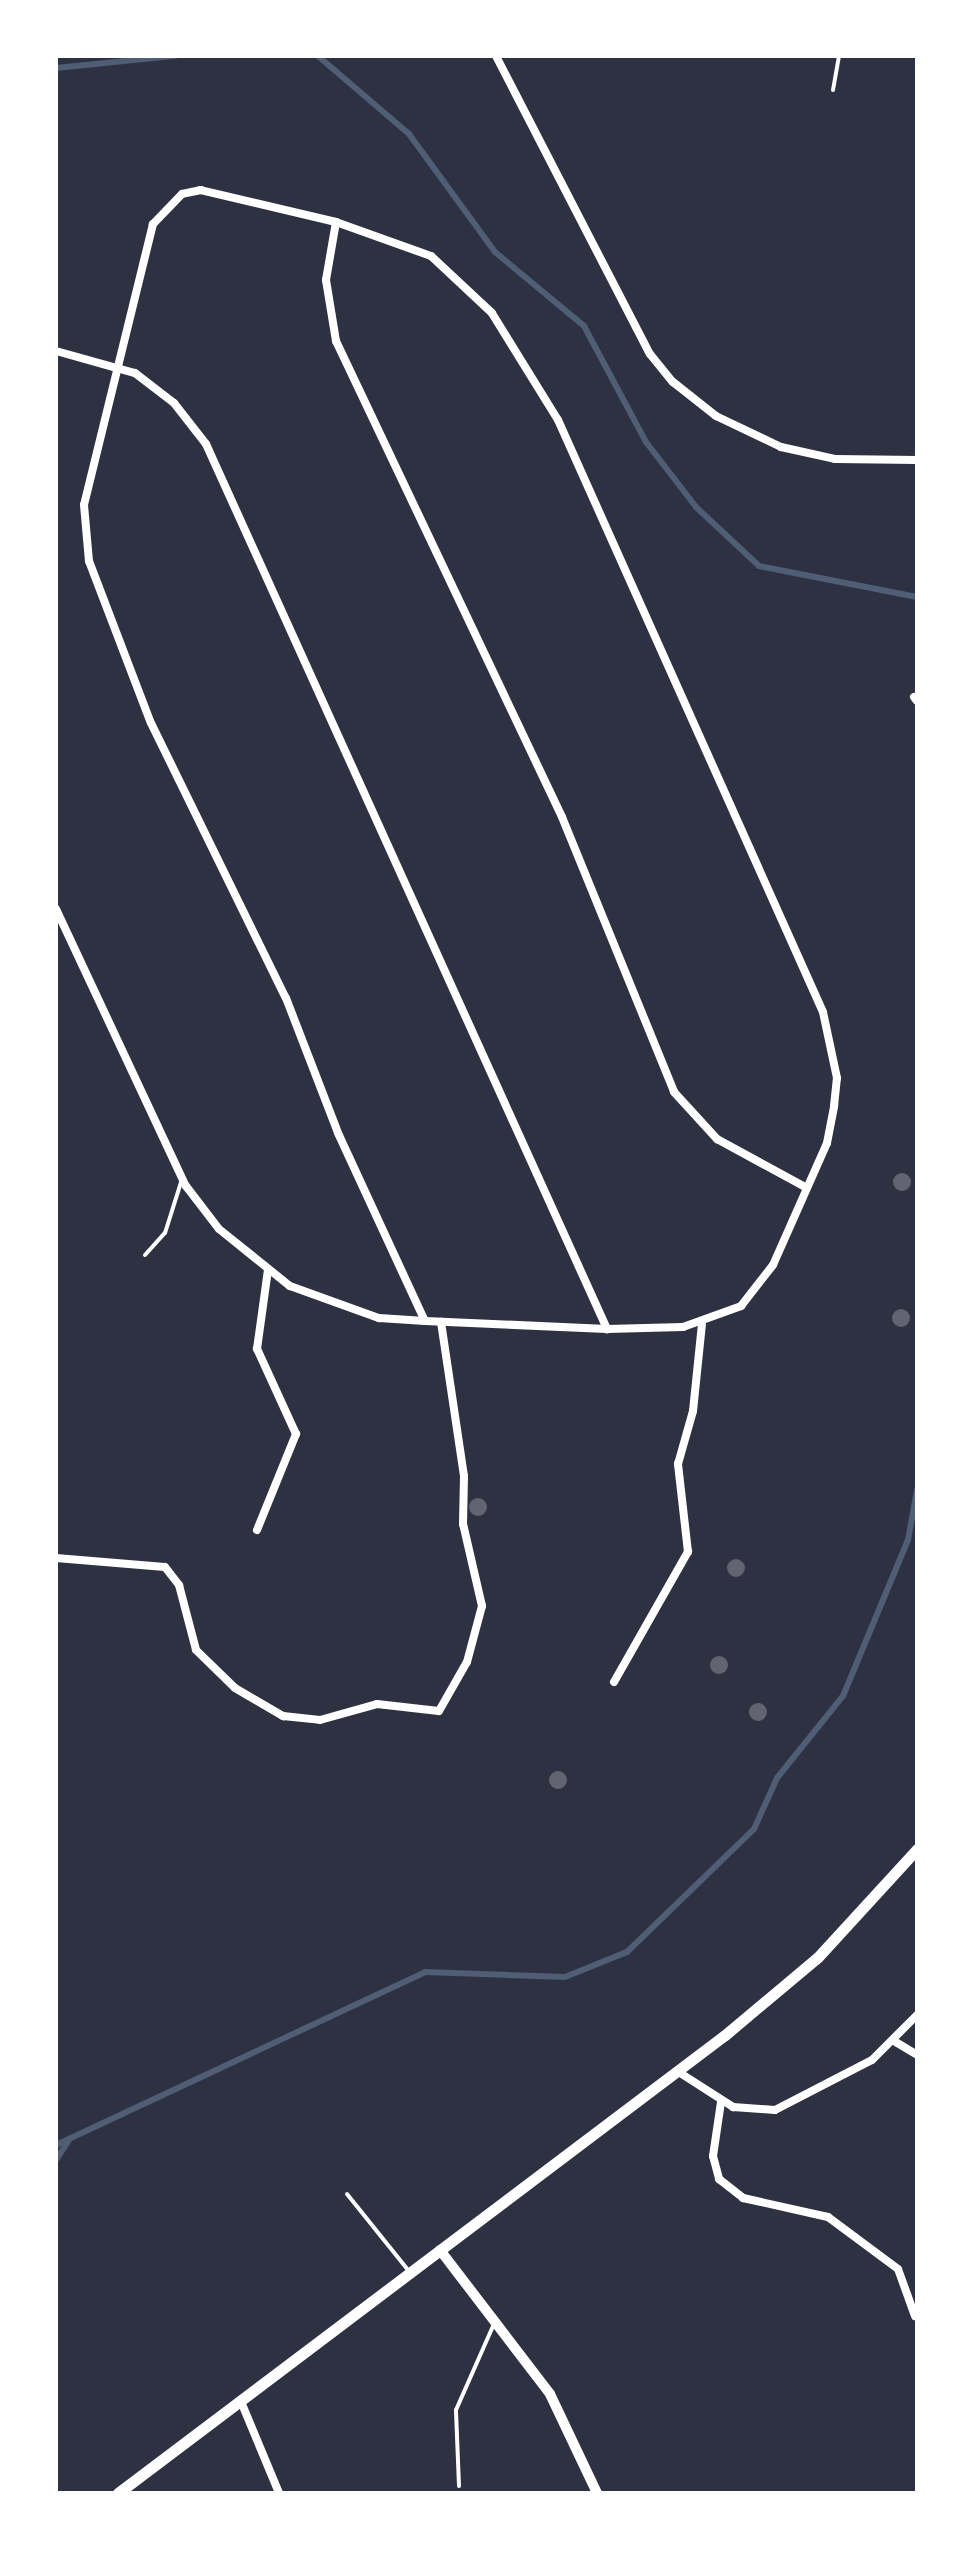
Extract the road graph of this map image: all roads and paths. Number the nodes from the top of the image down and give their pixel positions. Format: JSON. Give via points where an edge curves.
{"nodes":[{"id":1,"x":496,"y":56,"type":"edge"},
{"id":2,"x":839,"y":56,"type":"edge"},
{"id":3,"x":833,"y":90,"type":"dead end"},
{"id":4,"x":336,"y":222,"type":"junction"},
{"id":5,"x":56,"y":351,"type":"edge"},
{"id":6,"x":116,"y":364,"type":"junction"},
{"id":7,"x":917,"y":460,"type":"edge"},
{"id":8,"x":56,"y":909,"type":"edge"},
{"id":9,"x":182,"y":1179,"type":"junction"},
{"id":10,"x":807,"y":1188,"type":"junction"},
{"id":11,"x":145,"y":1255,"type":"dead end"},
{"id":12,"x":268,"y":1270,"type":"junction"},
{"id":13,"x":425,"y":1321,"type":"junction"},
{"id":14,"x":441,"y":1322,"type":"junction"},
{"id":15,"x":702,"y":1324,"type":"junction"},
{"id":16,"x":607,"y":1329,"type":"junction"},
{"id":17,"x":257,"y":1530,"type":"dead end"},
{"id":18,"x":56,"y":1558,"type":"edge"},
{"id":19,"x":614,"y":1682,"type":"dead end"},
{"id":20,"x":917,"y":1849,"type":"edge"},
{"id":21,"x":917,"y":2015,"type":"edge"},
{"id":22,"x":894,"y":2041,"type":"junction"},
{"id":23,"x":917,"y":2055,"type":"edge"},
{"id":24,"x":677,"y":2071,"type":"junction"},
{"id":25,"x":721,"y":2102,"type":"junction"},
{"id":26,"x":347,"y":2194,"type":"dead end"},
{"id":27,"x":440,"y":2250,"type":"junction"},
{"id":28,"x":411,"y":2273,"type":"junction"},
{"id":29,"x":915,"y":2316,"type":"edge"},
{"id":30,"x":495,"y":2321,"type":"junction"},
{"id":31,"x":242,"y":2404,"type":"junction"},
{"id":32,"x":459,"y":2486,"type":"dead end"},
{"id":33,"x":118,"y":2493,"type":"edge"},
{"id":34,"x":279,"y":2493,"type":"edge"},
{"id":35,"x":597,"y":2493,"type":"edge"}],
"edges":[{"from":1,"to":7,"type":"street","via":[[650,354],[673,382],[716,416],[781,447],[835,459]]},
{"from":2,"to":3,"type":"lane"},
{"from":4,"to":6,"type":"street","via":[[201,190],[182,194],[153,224]]},
{"from":4,"to":10,"type":"street","via":[[326,294],[336,341],[562,817],[674,1092],[717,1139]]},
{"from":4,"to":10,"type":"street","via":[[431,256],[466,283],[520,352],[558,420],[828,1026],[834,1106]]},
{"from":5,"to":6,"type":"street"},
{"from":6,"to":13,"type":"street","via":[[88,474],[89,561],[151,723],[279,984]]},
{"from":6,"to":16,"type":"street","via":[[155,387],[206,444]]},
{"from":8,"to":9,"type":"street"},
{"from":9,"to":11,"type":"lane","via":[[165,1233]]},
{"from":9,"to":12,"type":"street","via":[[219,1229]]},
{"from":10,"to":15,"type":"street","via":[[773,1265],[741,1306]]},
{"from":12,"to":13,"type":"street","via":[[334,1306]]},
{"from":12,"to":17,"type":"street","via":[[257,1349],[296,1434]]},
{"from":13,"to":14,"type":"street"},
{"from":14,"to":16,"type":"street"},
{"from":14,"to":18,"type":"street","via":[[464,1476],[463,1524],[482,1591],[478,1631],[446,1703],[435,1713],[377,1704],[320,1720],[283,1716],[235,1688],[196,1650],[179,1585],[165,1567]]},
{"from":15,"to":16,"type":"street"},
{"from":15,"to":19,"type":"street","via":[[695,1401],[678,1464],[688,1552]]},
{"from":20,"to":24,"type":"main road","via":[[818,1957]]},
{"from":21,"to":22,"type":"street"},
{"from":22,"to":23,"type":"street"},
{"from":22,"to":25,"type":"street","via":[[801,2102],[753,2111]]},
{"from":24,"to":25,"type":"street"},
{"from":24,"to":27,"type":"main road"},
{"from":25,"to":29,"type":"street","via":[[713,2156],[719,2179],[743,2198],[828,2217],[898,2269]]},
{"from":26,"to":28,"type":"lane"},
{"from":27,"to":28,"type":"main road"},
{"from":27,"to":30,"type":"street"},
{"from":28,"to":31,"type":"main road"},
{"from":30,"to":32,"type":"lane","via":[[456,2410]]},
{"from":30,"to":35,"type":"street","via":[[550,2394]]},
{"from":31,"to":33,"type":"main road"},
{"from":31,"to":34,"type":"street"}]}
